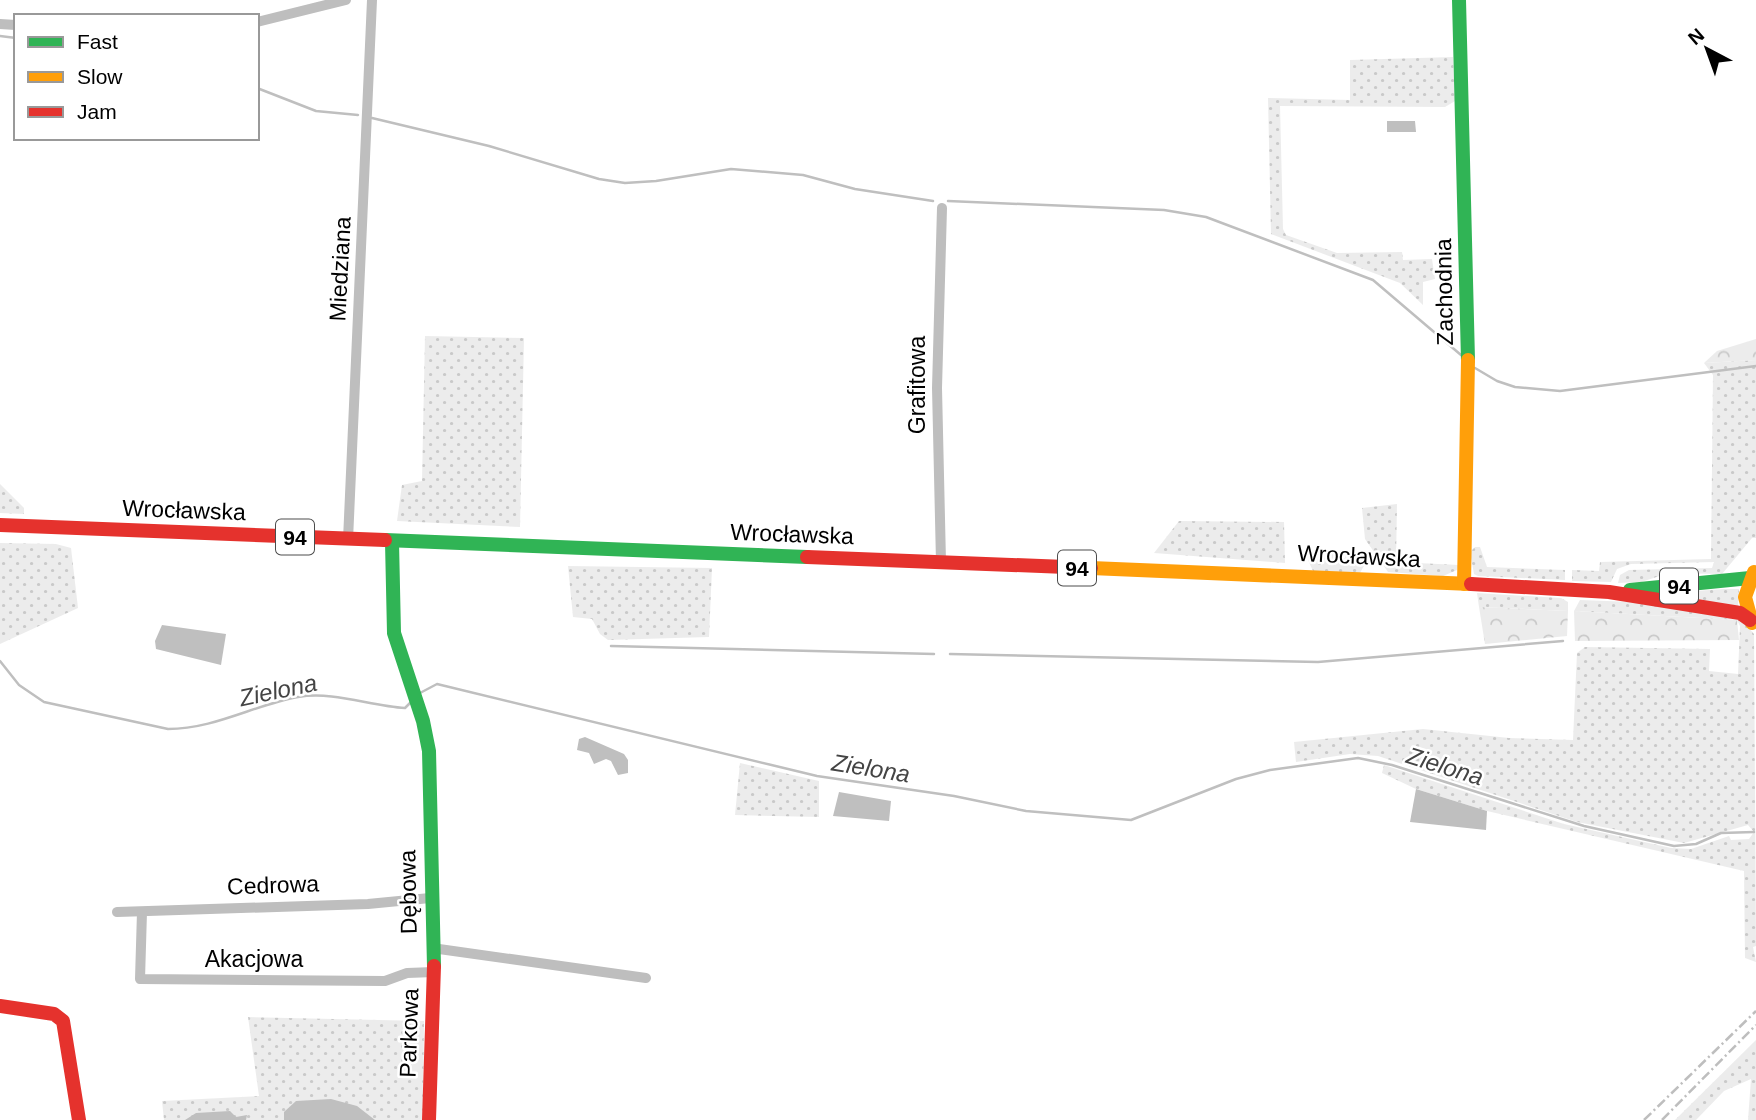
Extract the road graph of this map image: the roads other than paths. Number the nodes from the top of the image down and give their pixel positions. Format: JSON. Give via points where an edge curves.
{"nodes":[{"id":1,"x":346,"y":0,"type":"edge"},
{"id":2,"x":372,"y":0,"type":"edge"},
{"id":3,"x":1459,"y":0,"type":"edge"},
{"id":4,"x":259,"y":22,"type":"edge"},
{"id":5,"x":942,"y":208,"type":"dead end"},
{"id":6,"x":0,"y":525,"type":"edge"},
{"id":7,"x":348,"y":540,"type":"junction"},
{"id":8,"x":392,"y":542,"type":"junction"},
{"id":9,"x":941,"y":562,"type":"junction"},
{"id":10,"x":1753,"y":574,"type":"edge"},
{"id":11,"x":1464,"y":584,"type":"junction"},
{"id":12,"x":1609,"y":592,"type":"junction"},
{"id":13,"x":1753,"y":623,"type":"edge"},
{"id":14,"x":430,"y":898,"type":"junction"},
{"id":15,"x":117,"y":912,"type":"dead end"},
{"id":16,"x":142,"y":912,"type":"junction"},
{"id":17,"x":432,"y":948,"type":"junction"},
{"id":18,"x":434,"y":972,"type":"junction"},
{"id":19,"x":646,"y":978,"type":"dead end"},
{"id":20,"x":0,"y":1006,"type":"edge"},
{"id":21,"x":79,"y":1120,"type":"edge"},
{"id":22,"x":429,"y":1120,"type":"edge"}],
"edges":[{"from":1,"to":4,"type":"street"},
{"from":2,"to":7,"type":"street","name":"Miedziana"},
{"from":3,"to":11,"type":"main road","name":"Zachodnia","via":[[1468,370]]},
{"from":5,"to":9,"type":"street","name":"Grafitowa","via":[[937,388]]},
{"from":6,"to":7,"type":"main road","name":"Wrocławska","number":"94"},
{"from":7,"to":8,"type":"main road","name":"Wrocławska","number":"94"},
{"from":8,"to":9,"type":"main road","name":"Wrocławska","number":"94"},
{"from":8,"to":14,"type":"main road","name":"Dębowa","via":[[394,631],[427,731]]},
{"from":9,"to":11,"type":"main road","name":"Wrocławska","number":"94"},
{"from":10,"to":12,"type":"main road","number":"94"},
{"from":10,"to":13,"type":"main road","number":"94","via":[[1745,592]]},
{"from":11,"to":12,"type":"main road","name":"Wrocławska","number":"94"},
{"from":12,"to":13,"type":"main road","number":"94","via":[[1740,613]]},
{"from":14,"to":16,"type":"street","name":"Cedrowa"},
{"from":14,"to":17,"type":"main road","name":"Dębowa"},
{"from":15,"to":16,"type":"street","name":"Cedrowa"},
{"from":16,"to":18,"type":"street","name":"Akacjowa","via":[[140,979],[385,981],[407,973]]},
{"from":17,"to":18,"type":"main road","name":"Parkowa"},
{"from":17,"to":19,"type":"street","name":"Dębowa"},
{"from":18,"to":22,"type":"main road","name":"Parkowa"},
{"from":20,"to":21,"type":"main road","via":[[54,1014],[63,1021]]}]}
